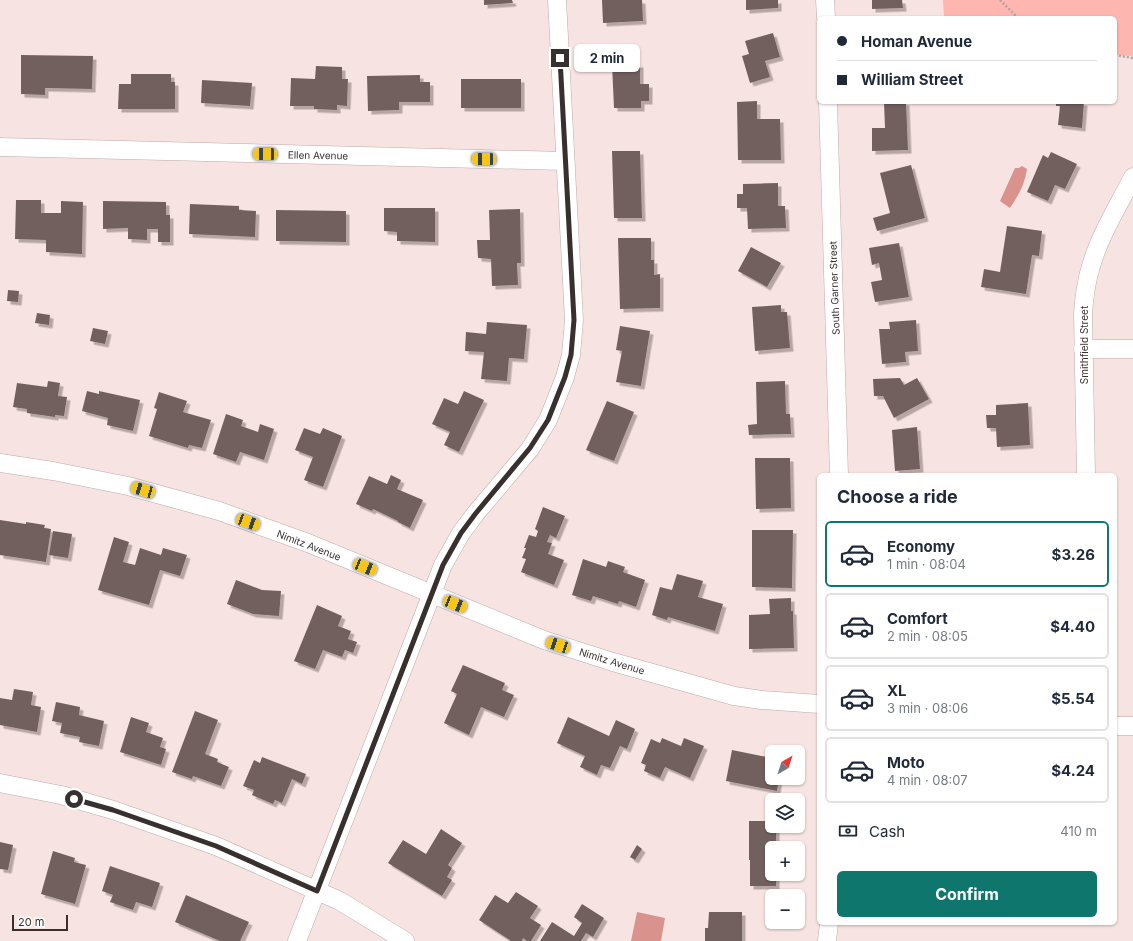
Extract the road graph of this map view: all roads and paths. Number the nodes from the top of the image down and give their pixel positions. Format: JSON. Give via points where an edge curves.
{"nodes":[{"id":1,"x":557,"y":0,"type":"edge"},
{"id":2,"x":826,"y":0,"type":"edge"},
{"id":3,"x":1000,"y":0,"type":"edge"},
{"id":4,"x":826,"y":16,"type":"edge"},
{"id":5,"x":1016,"y":16,"type":"edge"},
{"id":6,"x":1117,"y":55,"type":"edge"},
{"id":7,"x":1133,"y":58,"type":"edge"},
{"id":8,"x":828,"y":104,"type":"edge"},
{"id":9,"x":0,"y":148,"type":"edge"},
{"id":10,"x":565,"y":160,"type":"junction"},
{"id":11,"x":1133,"y":177,"type":"edge"},
{"id":12,"x":1083,"y":349,"type":"junction"},
{"id":13,"x":1133,"y":349,"type":"edge"},
{"id":14,"x":0,"y":464,"type":"edge"},
{"id":15,"x":839,"y":473,"type":"edge"},
{"id":16,"x":1086,"y":473,"type":"edge"},
{"id":17,"x":432,"y":595,"type":"junction"},
{"id":18,"x":817,"y":704,"type":"edge"},
{"id":19,"x":1117,"y":726,"type":"edge"},
{"id":20,"x":1133,"y":726,"type":"edge"},
{"id":21,"x":0,"y":783,"type":"edge"},
{"id":22,"x":317,"y":891,"type":"junction"},
{"id":23,"x":829,"y":925,"type":"edge"},
{"id":24,"x":297,"y":941,"type":"edge"},
{"id":25,"x":405,"y":941,"type":"edge"},
{"id":26,"x":827,"y":941,"type":"edge"}],
"edges":[{"from":1,"to":10,"type":"street"},
{"from":2,"to":4,"type":"street"},
{"from":3,"to":5,"type":"path"},
{"from":6,"to":7,"type":"path"},
{"from":8,"to":15,"type":"street","name":"South Garner Street"},
{"from":9,"to":10,"type":"street","name":"Ellen Avenue"},
{"from":10,"to":17,"type":"street","via":[[574,320],[571,355],[565,377],[544,426],[530,448],[461,533],[443,565]]},
{"from":11,"to":12,"type":"street","name":"Smithfield Street","via":[[1091,265],[1085,290]]},
{"from":12,"to":13,"type":"street"},
{"from":12,"to":16,"type":"street","name":"Smithfield Street"},
{"from":14,"to":17,"type":"street","name":"Nimitz Avenue","via":[[53,471],[128,486],[219,511],[308,543]]},
{"from":17,"to":18,"type":"street","name":"Nimitz Avenue","via":[[544,640],[734,696]]},
{"from":17,"to":22,"type":"street"},
{"from":19,"to":20,"type":"street"},
{"from":21,"to":22,"type":"street","via":[[61,795],[113,810],[216,846]]},
{"from":22,"to":24,"type":"street"},
{"from":22,"to":25,"type":"street","via":[[340,901]]},
{"from":23,"to":26,"type":"street"}]}
